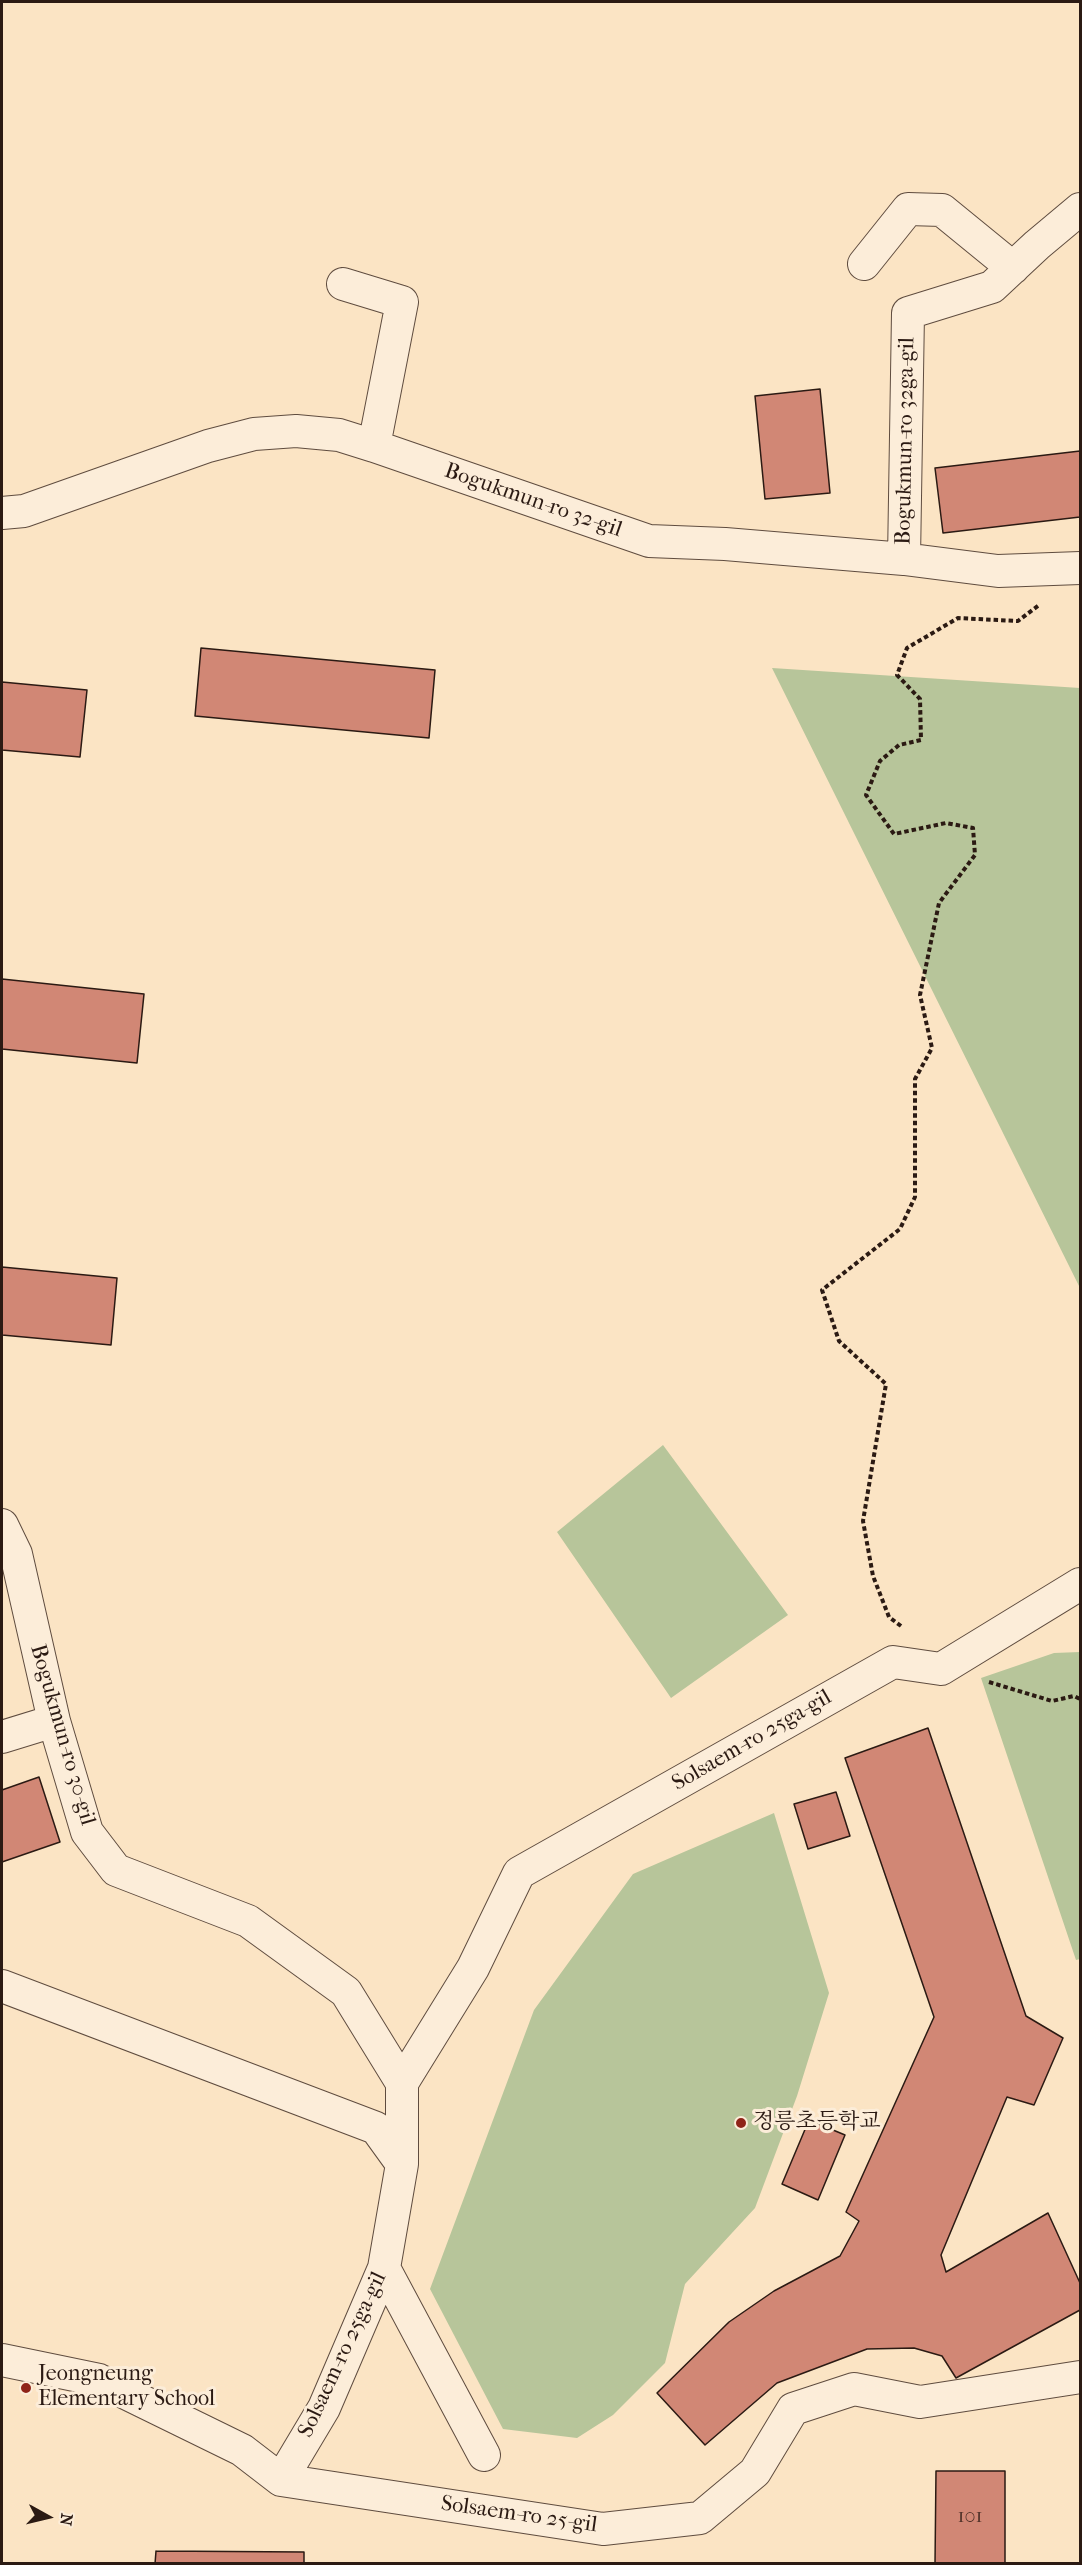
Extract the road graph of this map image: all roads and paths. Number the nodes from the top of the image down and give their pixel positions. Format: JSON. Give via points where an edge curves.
{"nodes":[{"id":1,"x":1080,"y":209,"type":"edge"},
{"id":2,"x":864,"y":264,"type":"dead end"},
{"id":3,"x":1013,"y":268,"type":"junction"},
{"id":4,"x":343,"y":284,"type":"dead end"},
{"id":5,"x":374,"y":446,"type":"junction"},
{"id":6,"x":2,"y":513,"type":"edge"},
{"id":7,"x":904,"y":559,"type":"junction"},
{"id":8,"x":1080,"y":568,"type":"edge"},
{"id":9,"x":1043,"y":602,"type":"dead end"},
{"id":10,"x":2,"y":1525,"type":"edge"},
{"id":11,"x":1080,"y":1584,"type":"edge"},
{"id":12,"x":907,"y":1631,"type":"dead end"},
{"id":13,"x":941,"y":1669,"type":"junction"},
{"id":14,"x":1080,"y":1699,"type":"edge"},
{"id":15,"x":54,"y":1721,"type":"junction"},
{"id":16,"x":2,"y":1737,"type":"edge"},
{"id":17,"x":2,"y":1986,"type":"edge"},
{"id":18,"x":402,"y":2083,"type":"junction"},
{"id":19,"x":402,"y":2164,"type":"junction"},
{"id":20,"x":384,"y":2268,"type":"junction"},
{"id":21,"x":2,"y":2360,"type":"edge"},
{"id":22,"x":1080,"y":2377,"type":"edge"},
{"id":23,"x":484,"y":2455,"type":"dead end"},
{"id":24,"x":281,"y":2480,"type":"junction"}],
"edges":[{"from":1,"to":3,"type":"street","name":"Bogukmun-ro 32ga-gil"},
{"from":2,"to":3,"type":"street","via":[[908,209],[942,210]]},
{"from":3,"to":7,"type":"street","name":"Bogukmun-ro 32ga-gil","via":[[992,287],[908,314]]},
{"from":4,"to":5,"type":"street","via":[[402,302]]},
{"from":5,"to":6,"type":"street","name":"Bogukmun-ro 32-gil","via":[[339,435],[296,430],[254,434],[208,446],[24,511]]},
{"from":5,"to":7,"type":"street","name":"Bogukmun-ro 32-gil","via":[[649,541]]},
{"from":7,"to":8,"type":"street","name":"Bogukmun-ro 32-gil","via":[[998,571]]},
{"from":9,"to":12,"type":"path","via":[[1018,621],[958,618],[907,648],[897,675],[920,699],[921,740],[898,745],[880,761],[866,795],[894,834],[945,823],[973,828],[975,855],[939,903],[920,995],[932,1048],[915,1079],[915,1197],[900,1229],[822,1290],[839,1341],[886,1384],[863,1521],[873,1576],[889,1617]]},
{"from":10,"to":15,"type":"street","name":"Bogukmun-ro 30-gil","via":[[16,1554]]},
{"from":11,"to":13,"type":"street"},
{"from":13,"to":14,"type":"path","via":[[1052,1701],[1074,1696]]},
{"from":13,"to":18,"type":"street","name":"Solsaem-ro 25ga-gil","via":[[892,1662],[519,1873],[473,1968]]},
{"from":15,"to":16,"type":"street"},
{"from":15,"to":18,"type":"street","name":"Bogukmun-ro 30-gil","via":[[87,1832],[116,1870],[248,1921],[346,1992]]},
{"from":17,"to":19,"type":"street","via":[[376,2128]]},
{"from":18,"to":19,"type":"street","name":"Solsaem-ro 25ga-gil"},
{"from":19,"to":20,"type":"street","name":"Solsaem-ro 25ga-gil"},
{"from":20,"to":23,"type":"street"},
{"from":20,"to":24,"type":"street","name":"Solsaem-ro 25ga-gil","via":[[324,2408]]},
{"from":21,"to":24,"type":"street","name":"Solsaem-ro 25-gil","via":[[99,2380],[242,2450]]},
{"from":22,"to":24,"type":"street","name":"Solsaem-ro 25-gil","via":[[920,2402],[854,2389],[793,2409],[755,2472],[700,2517],[603,2529]]}]}
